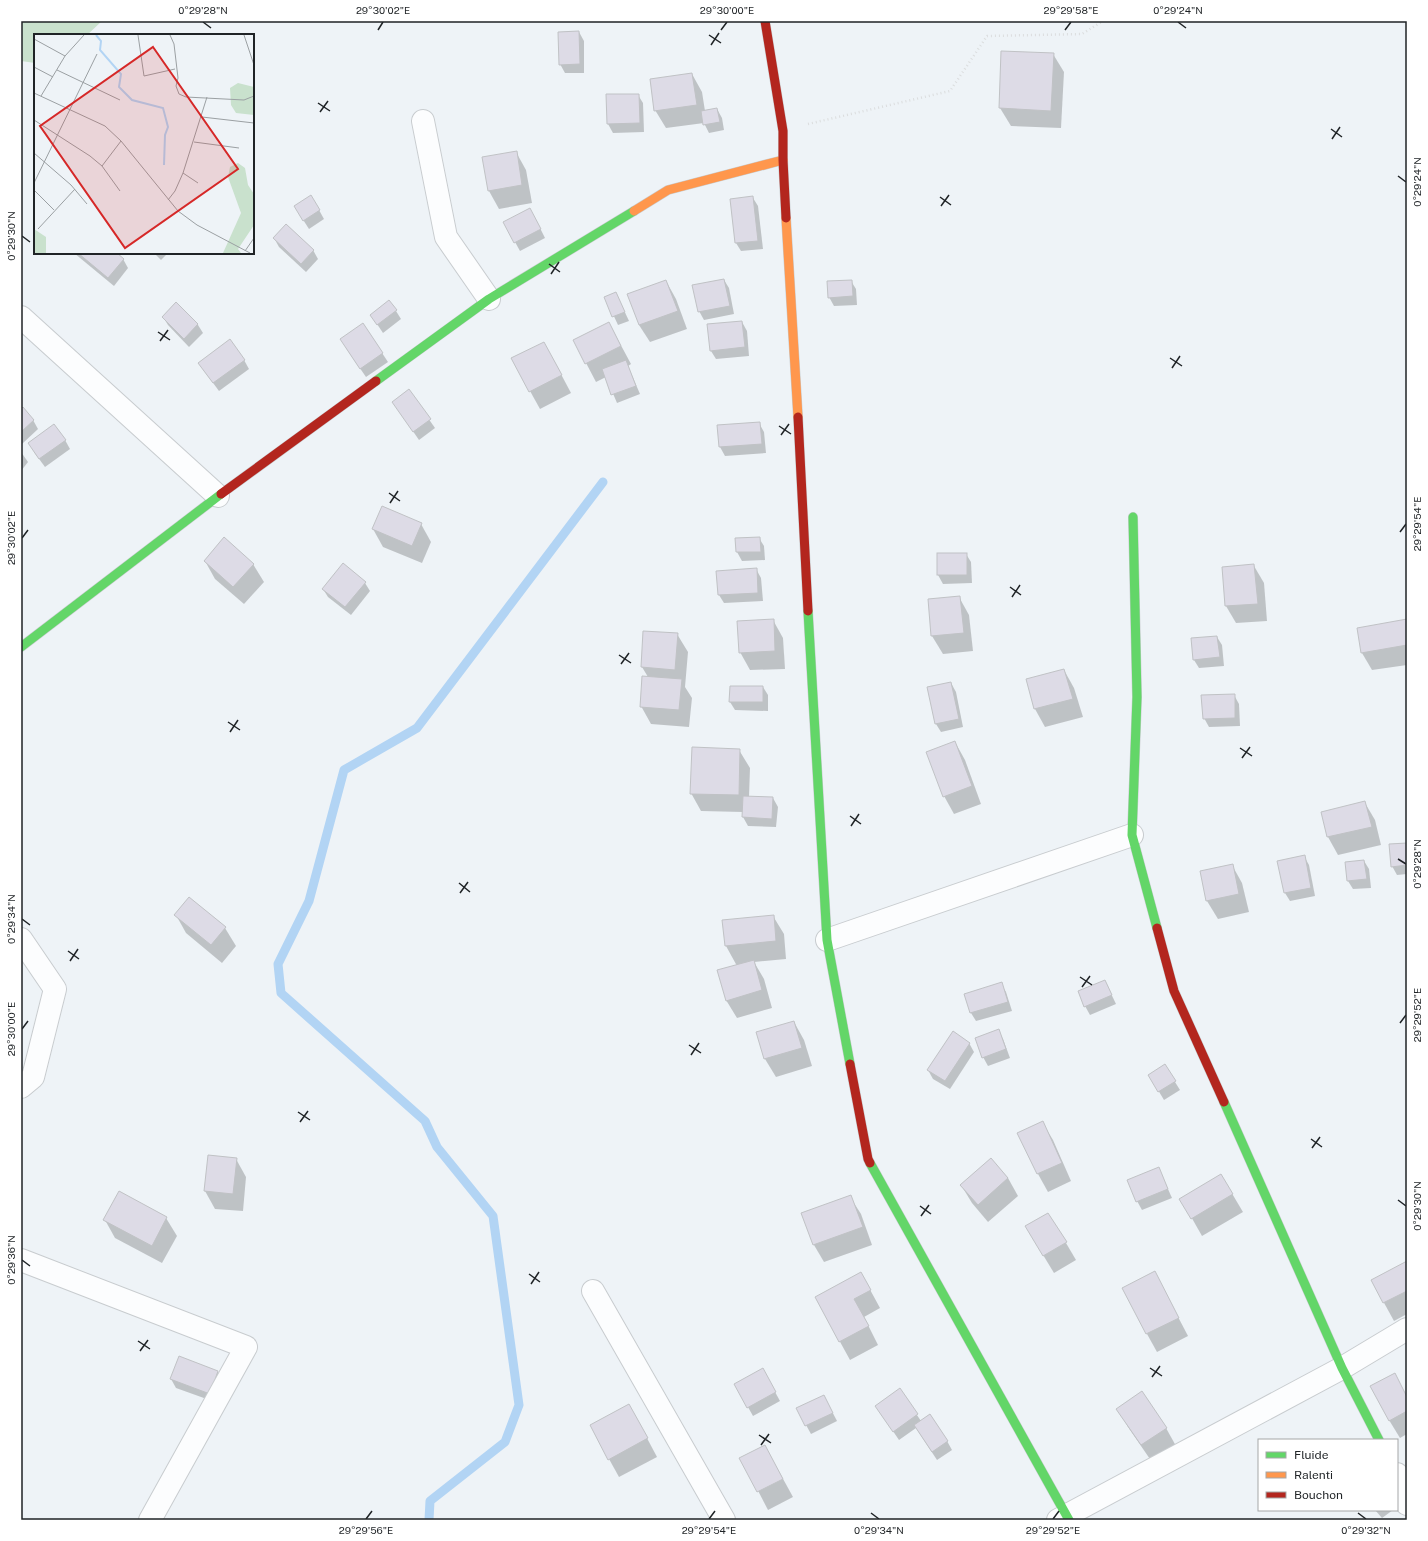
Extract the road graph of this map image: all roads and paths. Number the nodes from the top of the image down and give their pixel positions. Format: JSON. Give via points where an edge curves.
{"nodes":[{"id":1,"x":765,"y":21,"type":"edge"},
{"id":2,"x":1103,"y":21,"type":"edge"},
{"id":3,"x":423,"y":121,"type":"dead end"},
{"id":4,"x":783,"y":130,"type":"junction"},
{"id":5,"x":783,"y":160,"type":"junction"},
{"id":6,"x":489,"y":299,"type":"junction"},
{"id":7,"x":21,"y":317,"type":"edge"},
{"id":8,"x":218,"y":496,"type":"junction"},
{"id":9,"x":1133,"y":517,"type":"dead end"},
{"id":10,"x":21,"y":647,"type":"edge"},
{"id":11,"x":1132,"y":835,"type":"junction"},
{"id":12,"x":21,"y":939,"type":"edge"},
{"id":13,"x":827,"y":940,"type":"junction"},
{"id":14,"x":21,"y":1087,"type":"edge"},
{"id":15,"x":21,"y":1260,"type":"edge"},
{"id":16,"x":593,"y":1291,"type":"dead end"},
{"id":17,"x":1407,"y":1329,"type":"edge"},
{"id":18,"x":1342,"y":1368,"type":"junction"},
{"id":19,"x":1378,"y":1439,"type":"edge"},
{"id":20,"x":1398,"y":1476,"type":"edge"},
{"id":21,"x":1407,"y":1504,"type":"edge"},
{"id":22,"x":1065,"y":1518,"type":"edge"},
{"id":23,"x":150,"y":1520,"type":"edge"},
{"id":24,"x":724,"y":1520,"type":"edge"}],
"edges":[{"from":1,"to":4,"type":"street"},
{"from":2,"to":4,"type":"path","via":[[1082,34],[986,36],[950,91]]},
{"from":3,"to":6,"type":"street","via":[[446,237]]},
{"from":4,"to":5,"type":"street"},
{"from":5,"to":6,"type":"street","via":[[668,190]]},
{"from":5,"to":13,"type":"street"},
{"from":6,"to":8,"type":"street"},
{"from":7,"to":8,"type":"street"},
{"from":8,"to":10,"type":"street"},
{"from":9,"to":11,"type":"street","via":[[1137,697]]},
{"from":11,"to":13,"type":"street"},
{"from":11,"to":18,"type":"street","via":[[1174,991]]},
{"from":12,"to":14,"type":"street","via":[[55,988],[33,1077]]},
{"from":13,"to":22,"type":"street","via":[[868,1159]]},
{"from":15,"to":23,"type":"street","via":[[246,1347]]},
{"from":16,"to":24,"type":"street"},
{"from":17,"to":18,"type":"street"},
{"from":18,"to":19,"type":"street"},
{"from":18,"to":22,"type":"street"},
{"from":20,"to":21,"type":"street"}]}
